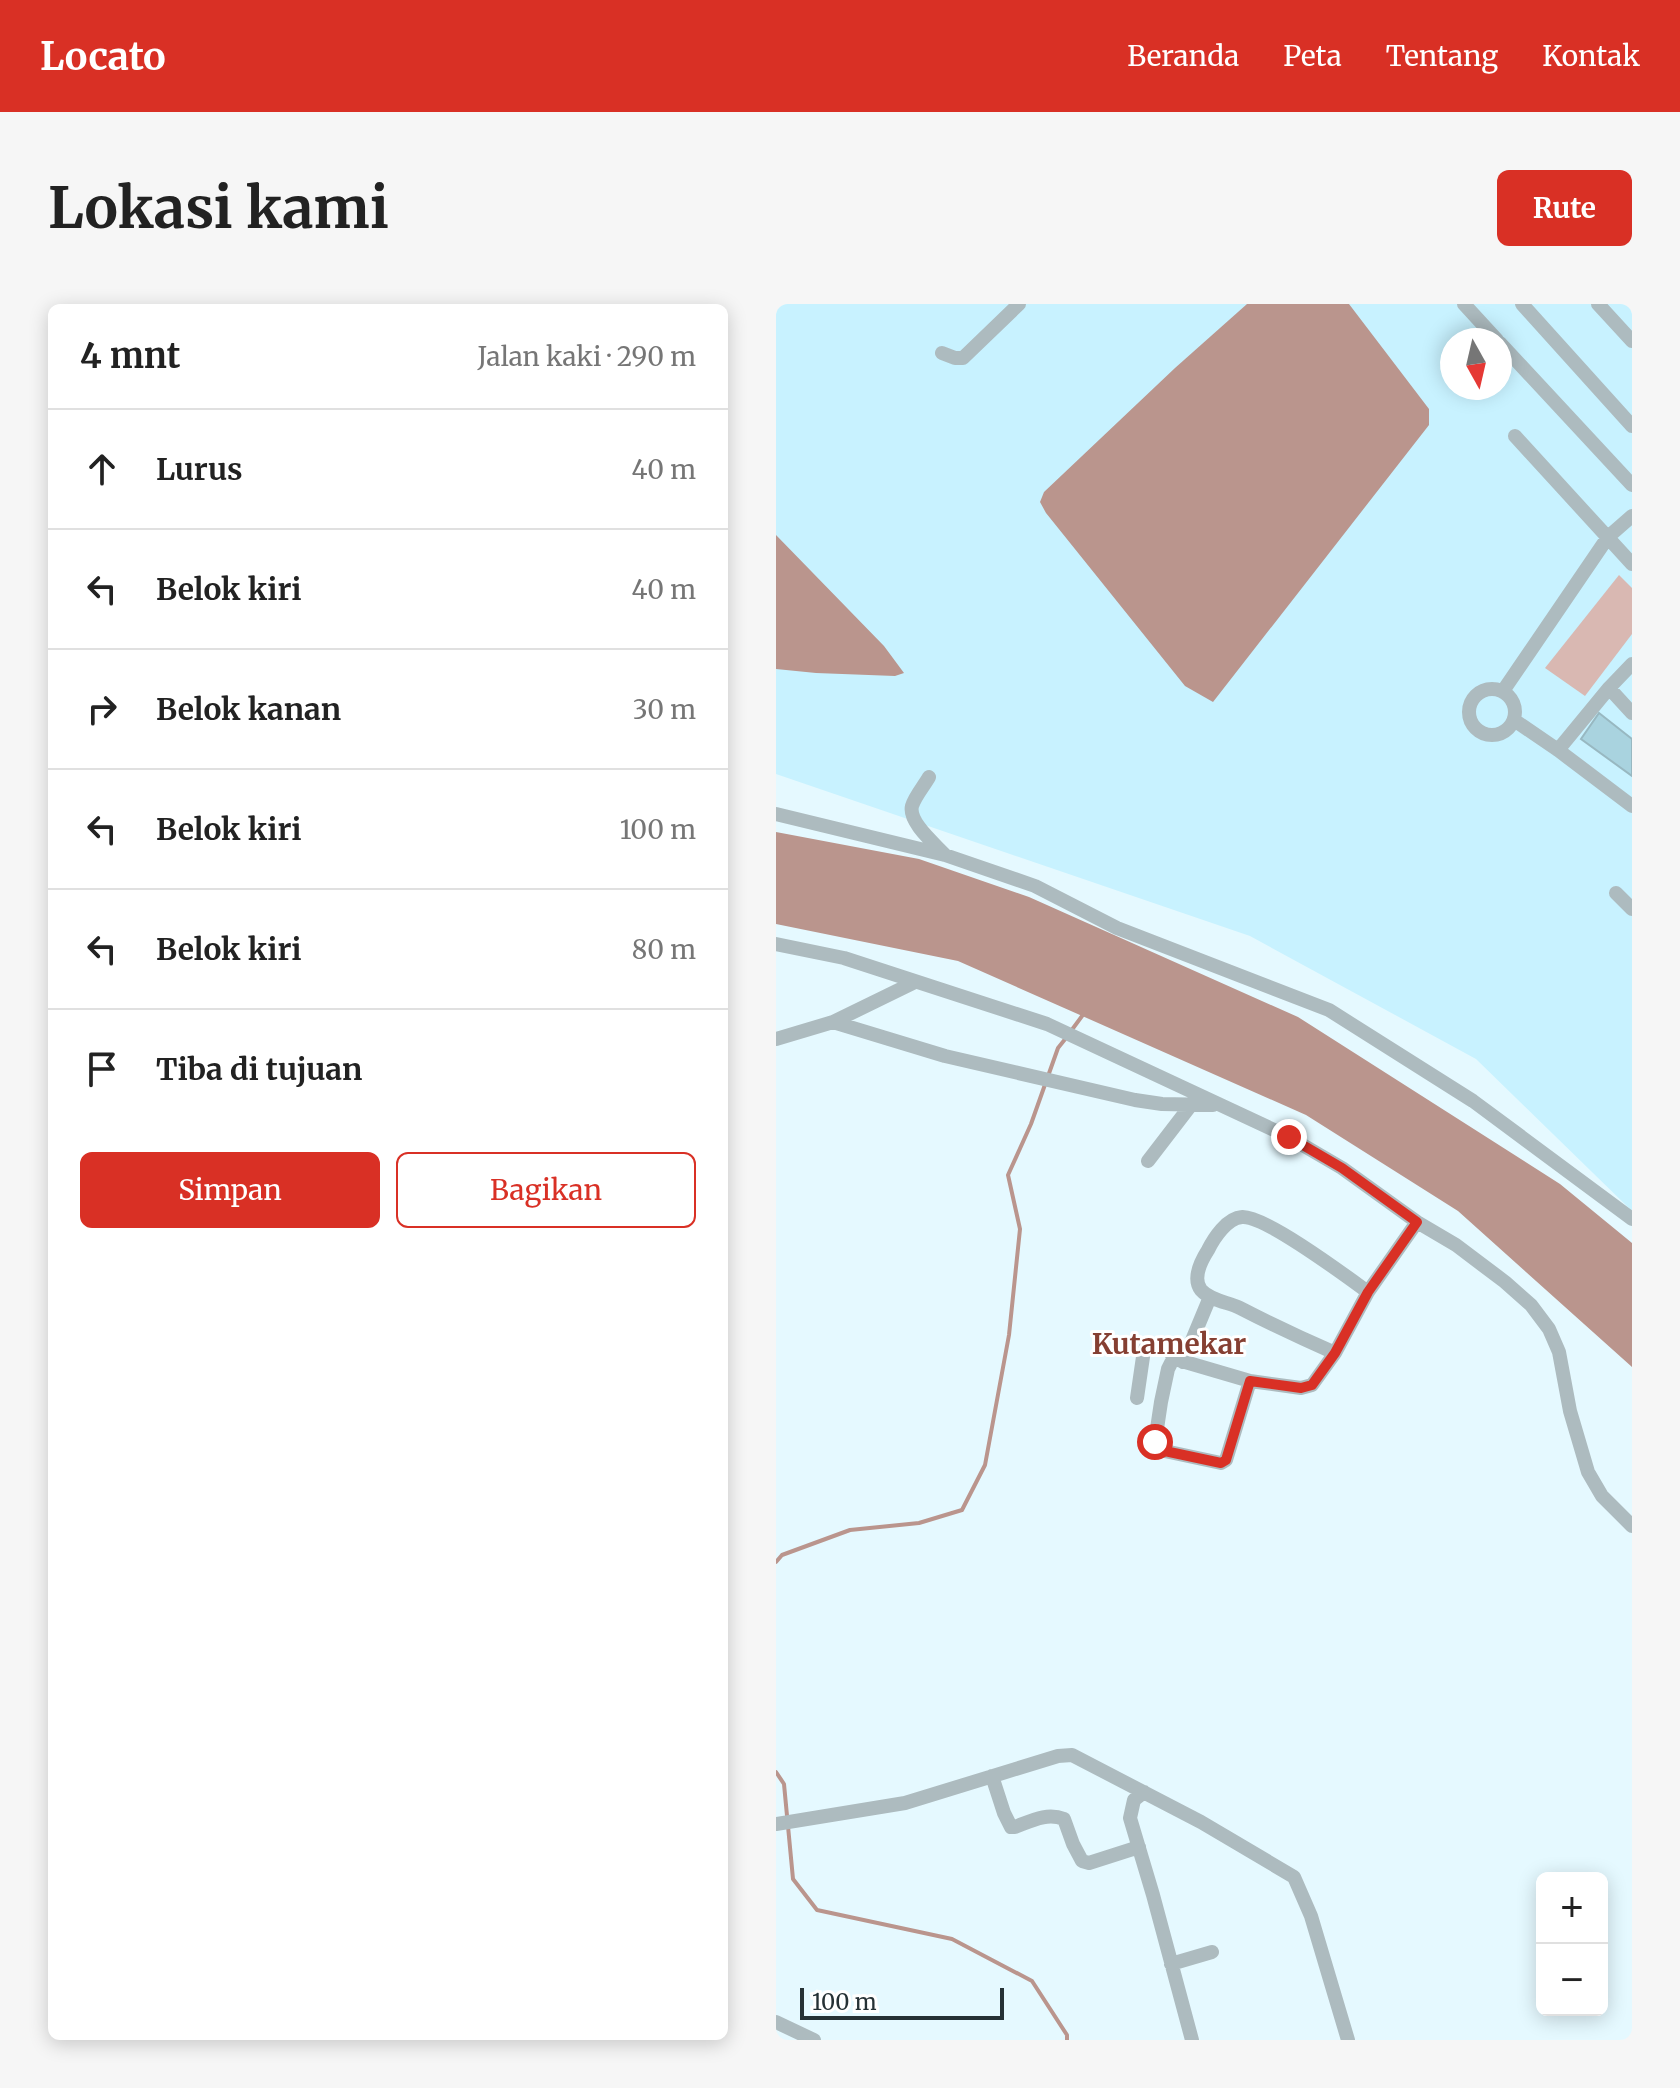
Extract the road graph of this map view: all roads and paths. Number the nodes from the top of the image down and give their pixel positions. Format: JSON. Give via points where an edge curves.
{"nodes":[{"id":1,"x":1019,"y":304,"type":"edge"},
{"id":2,"x":1464,"y":304,"type":"edge"},
{"id":3,"x":1522,"y":304,"type":"edge"},
{"id":4,"x":1598,"y":304,"type":"edge"},
{"id":5,"x":1485,"y":328,"type":"edge"},
{"id":6,"x":1632,"y":341,"type":"edge"},
{"id":7,"x":942,"y":353,"type":"dead end"},
{"id":8,"x":1512,"y":357,"type":"edge"},
{"id":9,"x":1631,"y":424,"type":"edge"},
{"id":10,"x":1515,"y":436,"type":"dead end"},
{"id":11,"x":1632,"y":485,"type":"edge"},
{"id":12,"x":1632,"y":516,"type":"edge"},
{"id":13,"x":1608,"y":537,"type":"junction"},
{"id":14,"x":1632,"y":564,"type":"edge"},
{"id":15,"x":1632,"y":664,"type":"edge"},
{"id":16,"x":1609,"y":688,"type":"junction"},
{"id":17,"x":1503,"y":691,"type":"junction"},
{"id":18,"x":1632,"y":713,"type":"edge"},
{"id":19,"x":1514,"y":720,"type":"junction"},
{"id":20,"x":1558,"y":750,"type":"junction"},
{"id":21,"x":929,"y":777,"type":"dead end"},
{"id":22,"x":1632,"y":806,"type":"edge"},
{"id":23,"x":776,"y":814,"type":"edge"},
{"id":24,"x":945,"y":855,"type":"junction"},
{"id":25,"x":1616,"y":893,"type":"dead end"},
{"id":26,"x":1632,"y":909,"type":"edge"},
{"id":27,"x":776,"y":944,"type":"edge"},
{"id":28,"x":915,"y":982,"type":"junction"},
{"id":29,"x":833,"y":1022,"type":"junction"},
{"id":30,"x":776,"y":1039,"type":"edge"},
{"id":31,"x":1191,"y":1105,"type":"junction"},
{"id":32,"x":1221,"y":1105,"type":"junction"},
{"id":33,"x":1148,"y":1161,"type":"dead end"},
{"id":34,"x":1632,"y":1219,"type":"edge"},
{"id":35,"x":1417,"y":1222,"type":"junction"},
{"id":36,"x":1368,"y":1292,"type":"junction"},
{"id":37,"x":1210,"y":1297,"type":"junction"},
{"id":38,"x":1335,"y":1353,"type":"junction"},
{"id":39,"x":1179,"y":1361,"type":"junction"},
{"id":40,"x":1250,"y":1381,"type":"junction"},
{"id":41,"x":1137,"y":1398,"type":"dead end"},
{"id":42,"x":1632,"y":1526,"type":"edge"},
{"id":43,"x":992,"y":1776,"type":"junction"},
{"id":44,"x":1144,"y":1792,"type":"junction"},
{"id":45,"x":776,"y":1824,"type":"edge"},
{"id":46,"x":1139,"y":1847,"type":"junction"},
{"id":47,"x":1212,"y":1952,"type":"dead end"},
{"id":48,"x":1171,"y":1964,"type":"junction"},
{"id":49,"x":776,"y":2022,"type":"edge"},
{"id":50,"x":814,"y":2040,"type":"edge"},
{"id":51,"x":1192,"y":2040,"type":"edge"},
{"id":52,"x":1348,"y":2040,"type":"edge"}],
"edges":[{"from":1,"to":7,"type":"street","via":[[963,358]]},
{"from":2,"to":5,"type":"street"},
{"from":3,"to":9,"type":"street"},
{"from":4,"to":6,"type":"street"},
{"from":8,"to":11,"type":"street"},
{"from":10,"to":13,"type":"street"},
{"from":12,"to":13,"type":"street"},
{"from":13,"to":14,"type":"street"},
{"from":13,"to":17,"type":"street"},
{"from":15,"to":16,"type":"street"},
{"from":16,"to":18,"type":"street"},
{"from":16,"to":20,"type":"street"},
{"from":17,"to":19,"type":"street","via":[[1514,704]]},
{"from":17,"to":19,"type":"street","via":[[1490,688],[1473,698],[1471,723],[1493,735]]},
{"from":19,"to":20,"type":"street"},
{"from":20,"to":22,"type":"street"},
{"from":21,"to":24,"type":"street","via":[[912,815]]},
{"from":23,"to":24,"type":"street"},
{"from":24,"to":34,"type":"street","via":[[1045,890],[1117,928],[1329,1010],[1473,1101]]},
{"from":25,"to":26,"type":"street"},
{"from":27,"to":28,"type":"street","via":[[844,958]]},
{"from":28,"to":29,"type":"street"},
{"from":28,"to":32,"type":"street","via":[[1047,1024]]},
{"from":29,"to":30,"type":"street"},
{"from":29,"to":31,"type":"street","via":[[945,1056],[1162,1104]]},
{"from":31,"to":32,"type":"street"},
{"from":31,"to":33,"type":"street"},
{"from":32,"to":35,"type":"street","via":[[1342,1168]]},
{"from":35,"to":36,"type":"street"},
{"from":35,"to":42,"type":"street","via":[[1505,1282],[1549,1329],[1588,1472],[1602,1496]]},
{"from":36,"to":37,"type":"street","via":[[1283,1233],[1241,1217],[1220,1232],[1198,1270],[1199,1288]]},
{"from":36,"to":38,"type":"street"},
{"from":37,"to":38,"type":"street"},
{"from":37,"to":39,"type":"street"},
{"from":38,"to":40,"type":"street","via":[[1312,1385]]},
{"from":39,"to":40,"type":"street"},
{"from":39,"to":40,"type":"street","via":[[1168,1369],[1155,1442],[1160,1450],[1224,1462]]},
{"from":39,"to":41,"type":"street","via":[[1167,1348],[1146,1346]]},
{"from":43,"to":44,"type":"street","via":[[1072,1755]]},
{"from":43,"to":45,"type":"street","via":[[905,1803]]},
{"from":43,"to":46,"type":"street","via":[[1011,1827],[1051,1815],[1064,1819],[1078,1856],[1089,1863]]},
{"from":44,"to":46,"type":"street","via":[[1134,1800],[1130,1818]]},
{"from":44,"to":52,"type":"street","via":[[1294,1877]]},
{"from":46,"to":48,"type":"street"},
{"from":47,"to":48,"type":"street"},
{"from":48,"to":51,"type":"street"},
{"from":49,"to":50,"type":"street"}]}
